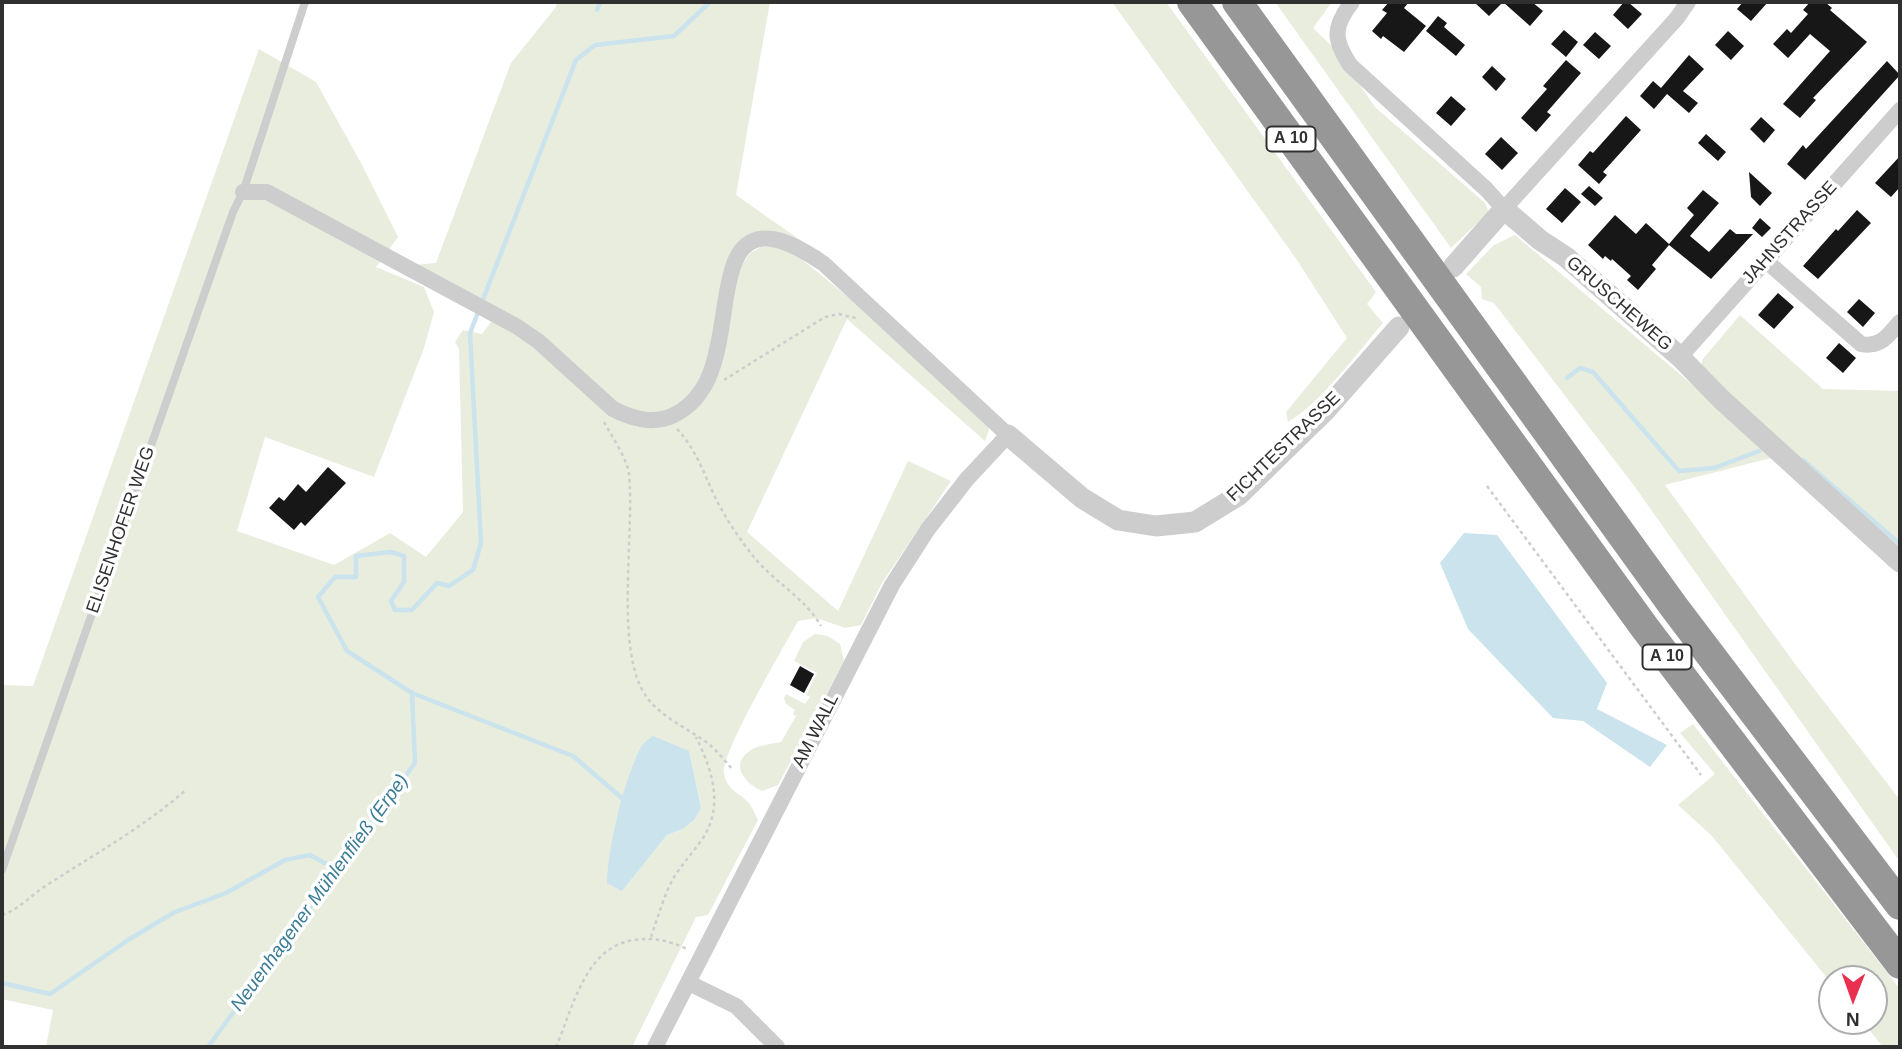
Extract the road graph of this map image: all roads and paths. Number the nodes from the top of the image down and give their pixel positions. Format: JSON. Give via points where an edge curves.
{"nodes":[{"id":1,"x":305,"y":2,"type":"edge"},
{"id":2,"x":1192,"y":2,"type":"edge"},
{"id":3,"x":1237,"y":2,"type":"edge"},
{"id":4,"x":1352,"y":2,"type":"edge"},
{"id":5,"x":1688,"y":2,"type":"edge"},
{"id":6,"x":1900,"y":110,"type":"edge"},
{"id":7,"x":243,"y":192,"type":"junction"},
{"id":8,"x":1504,"y":209,"type":"junction"},
{"id":9,"x":1765,"y":260,"type":"junction"},
{"id":10,"x":1453,"y":267,"type":"dead end"},
{"id":11,"x":1900,"y":322,"type":"edge"},
{"id":12,"x":867,"y":323,"type":"dead end"},
{"id":13,"x":1399,"y":327,"type":"dead end"},
{"id":14,"x":1680,"y":357,"type":"junction"},
{"id":15,"x":698,"y":397,"type":"junction"},
{"id":16,"x":600,"y":398,"type":"junction"},
{"id":17,"x":663,"y":420,"type":"junction"},
{"id":18,"x":1009,"y":435,"type":"junction"},
{"id":19,"x":1487,"y":486,"type":"dead end"},
{"id":20,"x":1900,"y":562,"type":"edge"},
{"id":21,"x":821,"y":626,"type":"dead end"},
{"id":22,"x":695,"y":735,"type":"junction"},
{"id":23,"x":732,"y":769,"type":"dead end"},
{"id":24,"x":1701,"y":775,"type":"dead end"},
{"id":25,"x":187,"y":789,"type":"dead end"},
{"id":26,"x":2,"y":870,"type":"edge"},
{"id":27,"x":1900,"y":905,"type":"edge"},
{"id":28,"x":2,"y":915,"type":"edge"},
{"id":29,"x":651,"y":937,"type":"junction"},
{"id":30,"x":703,"y":957,"type":"junction"},
{"id":31,"x":1900,"y":964,"type":"edge"},
{"id":32,"x":690,"y":983,"type":"junction"},
{"id":33,"x":556,"y":1047,"type":"edge"},
{"id":34,"x":655,"y":1047,"type":"edge"},
{"id":35,"x":776,"y":1047,"type":"edge"}],
"edges":[{"from":1,"to":7,"type":"lane","name":"ELISENHOFER WEG"},
{"from":2,"to":31,"type":"highway","number":"A 10","via":[[1645,628]]},
{"from":3,"to":27,"type":"highway","number":"A 10","via":[[1674,607]]},
{"from":4,"to":8,"type":"street","name":"GRUSCHEWEG","via":[[1336,32],[1349,65]]},
{"from":5,"to":8,"type":"street"},
{"from":6,"to":9,"type":"street","name":"JAHNSTRASSE"},
{"from":7,"to":16,"type":"street","via":[[267,192],[494,314],[538,341]]},
{"from":7,"to":26,"type":"lane","name":"ELISENHOFER WEG"},
{"from":8,"to":10,"type":"street"},
{"from":8,"to":14,"type":"street","name":"GRUSCHEWEG"},
{"from":9,"to":11,"type":"street","via":[[1861,344],[1881,342]]},
{"from":9,"to":14,"type":"street","name":"JAHNSTRASSE"},
{"from":12,"to":15,"type":"path","via":[[839,314],[825,317]]},
{"from":13,"to":18,"type":"street","name":"FICHTESTRASSE","via":[[1325,411],[1239,495],[1195,522],[1156,526],[1118,520],[1082,498]]},
{"from":14,"to":20,"type":"street","name":"GRUSCHEWEG"},
{"from":15,"to":17,"type":"street"},
{"from":15,"to":18,"type":"street","via":[[718,347],[733,266],[751,242],[777,239],[824,264]]},
{"from":16,"to":17,"type":"street","via":[[628,416]]},
{"from":16,"to":22,"type":"path","via":[[603,419],[629,471],[628,604],[639,683],[656,707]]},
{"from":17,"to":21,"type":"path","via":[[689,442],[753,556],[810,609]]},
{"from":18,"to":30,"type":"street","name":"AM WALL","via":[[928,529],[892,585]]},
{"from":19,"to":24,"type":"path"},
{"from":22,"to":23,"type":"path"},
{"from":22,"to":29,"type":"path","via":[[708,763],[715,810],[704,836],[675,877]]},
{"from":25,"to":28,"type":"path","via":[[141,826]]},
{"from":29,"to":30,"type":"path"},
{"from":29,"to":33,"type":"path","via":[[622,941],[602,953],[584,981]]},
{"from":30,"to":32,"type":"street","name":"AM WALL"},
{"from":32,"to":34,"type":"street","name":"AM WALL"},
{"from":32,"to":35,"type":"street","via":[[736,1006]]}]}
